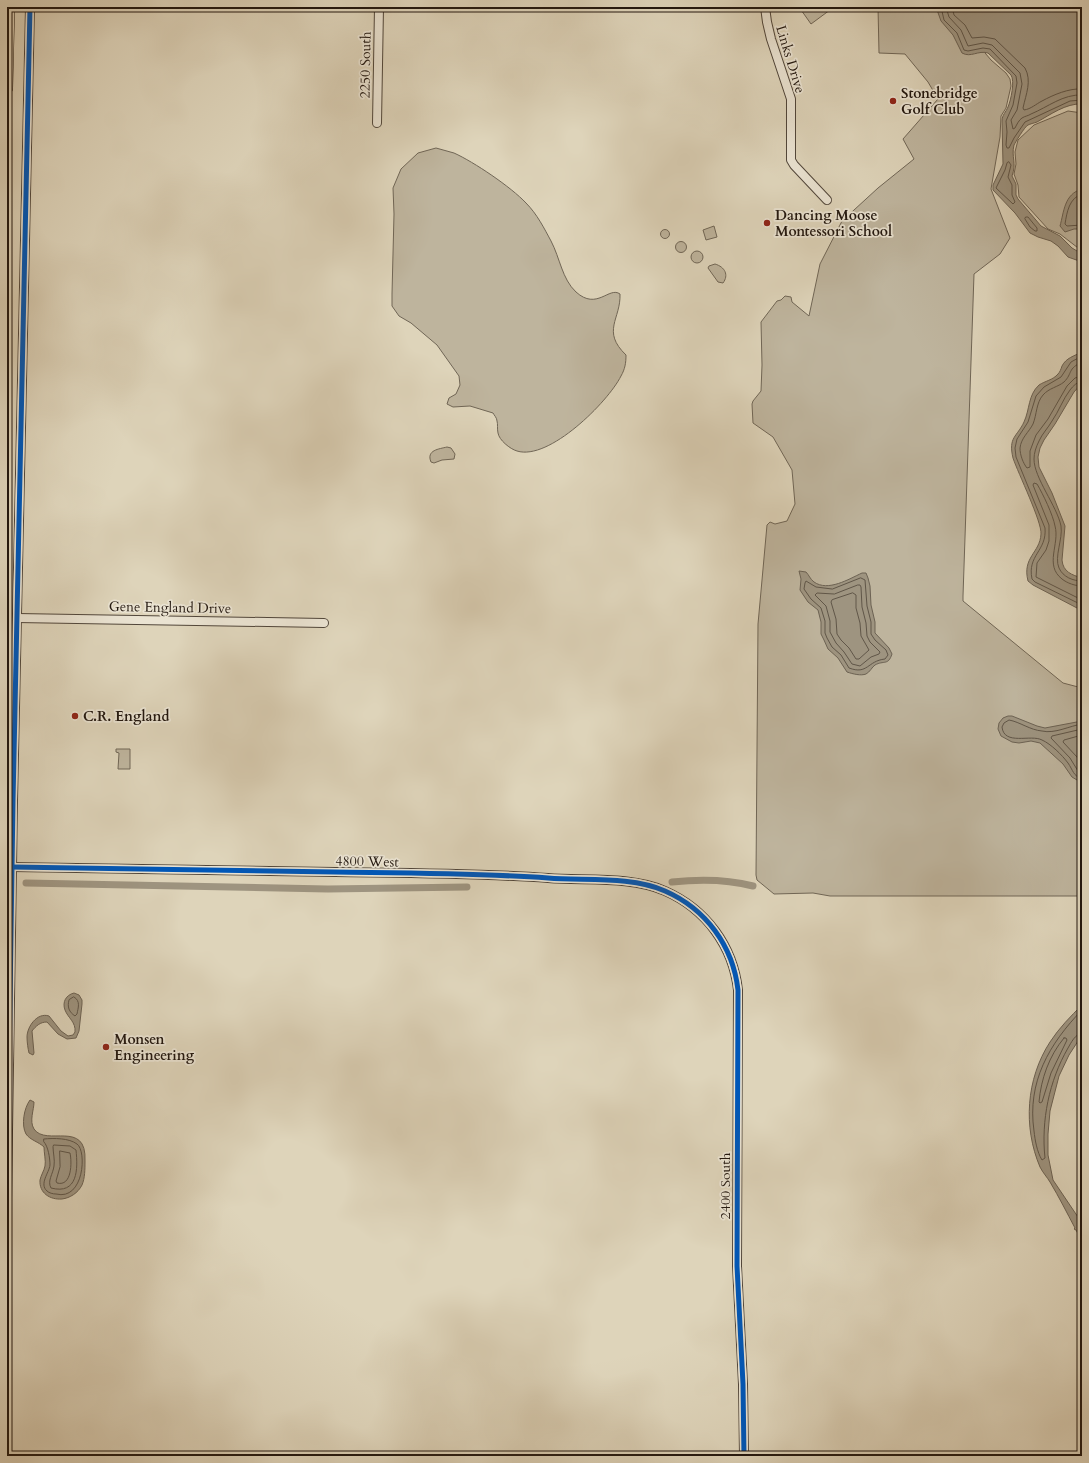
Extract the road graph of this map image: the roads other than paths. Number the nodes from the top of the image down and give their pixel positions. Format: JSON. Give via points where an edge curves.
{"nodes":[{"id":1,"x":8,"y":7,"type":"edge"},
{"id":2,"x":30,"y":7,"type":"edge"},
{"id":3,"x":379,"y":7,"type":"edge"},
{"id":4,"x":765,"y":7,"type":"edge"},
{"id":5,"x":7,"y":88,"type":"edge"},
{"id":6,"x":377,"y":123,"type":"dead end"},
{"id":7,"x":827,"y":200,"type":"dead end"},
{"id":8,"x":17,"y":618,"type":"junction"},
{"id":9,"x":324,"y":623,"type":"dead end"},
{"id":10,"x":12,"y":867,"type":"junction"},
{"id":11,"x":709,"y":923,"type":"joint"},
{"id":12,"x":7,"y":1197,"type":"edge"},
{"id":13,"x":744,"y":1456,"type":"edge"}],
"edges":[{"from":1,"to":5,"type":"highway"},
{"from":2,"to":8,"type":"street"},
{"from":3,"to":6,"type":"street","name":"2250 South"},
{"from":4,"to":7,"type":"street","name":"Links Drive","via":[[771,39],[791,99],[791,160]]},
{"from":8,"to":9,"type":"street","name":"Gene England Drive"},
{"from":8,"to":10,"type":"street"},
{"from":10,"to":11,"type":"street","name":"4800 West","via":[[481,874],[630,882],[655,887],[674,895]]},
{"from":10,"to":12,"type":"street"},
{"from":11,"to":13,"type":"street","name":"2400 South","via":[[728,953],[735,971],[738,990],[737,1252]]}]}
